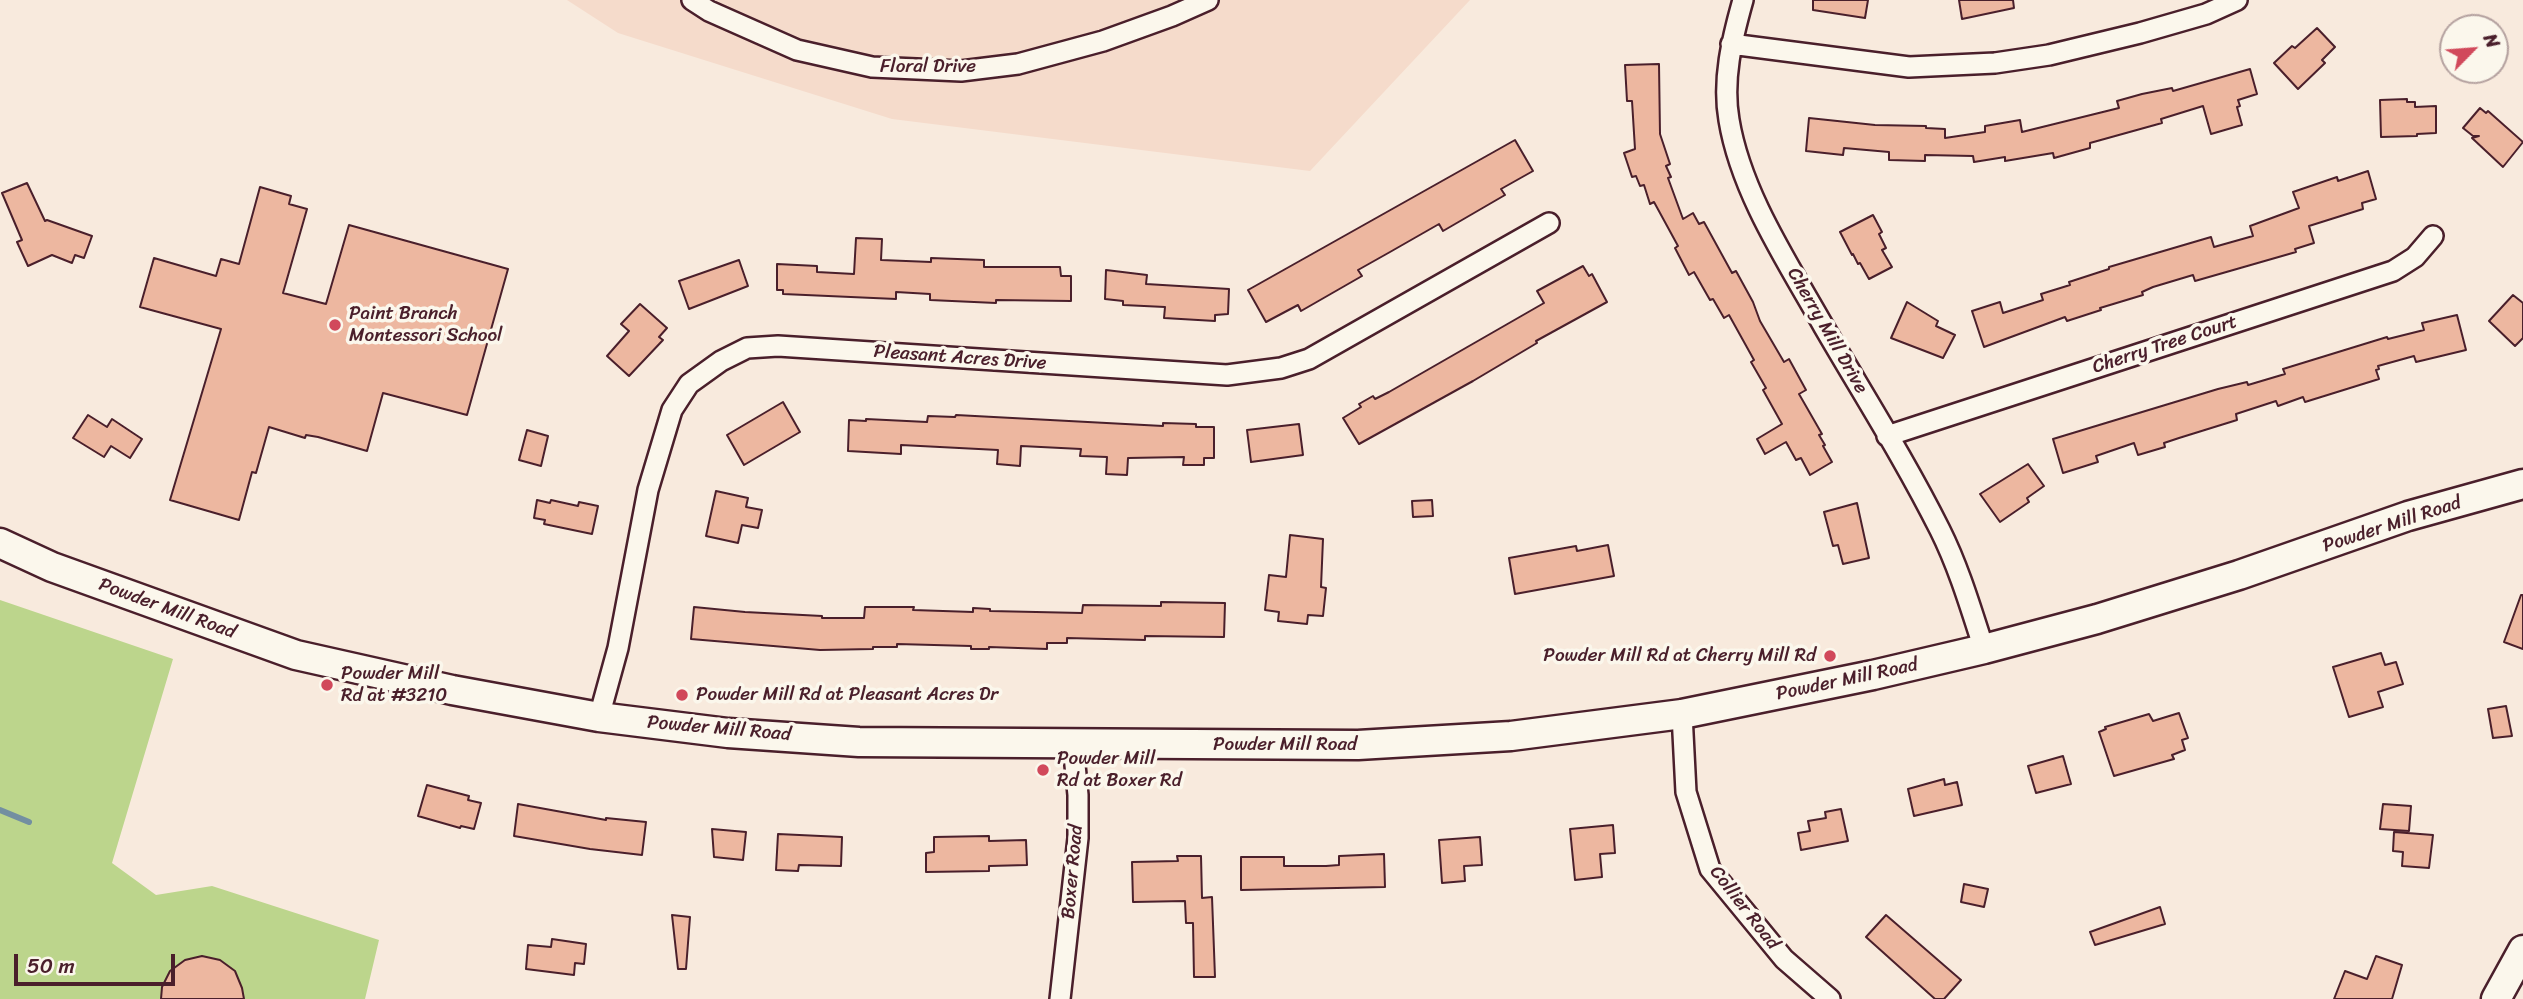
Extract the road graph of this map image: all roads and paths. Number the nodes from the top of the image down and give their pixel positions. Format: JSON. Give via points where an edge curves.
{"nodes":[{"id":1,"x":692,"y":0,"type":"edge"},
{"id":2,"x":1209,"y":0,"type":"edge"},
{"id":3,"x":1742,"y":0,"type":"edge"},
{"id":4,"x":2237,"y":0,"type":"edge"},
{"id":5,"x":1731,"y":44,"type":"junction"},
{"id":6,"x":1549,"y":223,"type":"dead end"},
{"id":7,"x":2433,"y":236,"type":"dead end"},
{"id":8,"x":1886,"y":436,"type":"junction"},
{"id":9,"x":2523,"y":484,"type":"edge"},
{"id":10,"x":0,"y":543,"type":"edge"},
{"id":11,"x":1984,"y":649,"type":"junction"},
{"id":12,"x":1682,"y":714,"type":"junction"},
{"id":13,"x":599,"y":717,"type":"junction"},
{"id":14,"x":1073,"y":745,"type":"junction"},
{"id":15,"x":2523,"y":950,"type":"edge"},
{"id":16,"x":1060,"y":999,"type":"edge"},
{"id":17,"x":1830,"y":999,"type":"edge"},
{"id":18,"x":2496,"y":999,"type":"edge"}],
"edges":[{"from":1,"to":2,"type":"street","name":"Floral Drive","via":[[797,50],[872,68],[961,71],[1018,64],[1103,41]]},
{"from":3,"to":5,"type":"street","name":"Cherry Mill Drive"},
{"from":4,"to":5,"type":"street","via":[[2140,33],[1995,63],[1909,67]]},
{"from":5,"to":8,"type":"street","name":"Cherry Mill Drive","via":[[1728,117],[1736,156],[1786,260]]},
{"from":6,"to":13,"type":"street","name":"Pleasant Acres Drive","via":[[1321,353],[1281,368],[1227,374],[778,346],[747,348],[721,360],[690,384],[672,411],[648,490],[618,648]]},
{"from":7,"to":8,"type":"street","name":"Cherry Tree Court","via":[[2415,257],[2393,271]]},
{"from":8,"to":11,"type":"street","name":"Cherry Mill Drive","via":[[1941,532]]},
{"from":9,"to":11,"type":"main road","name":"Powder Mill Road","via":[[2408,516],[2175,595]]},
{"from":10,"to":13,"type":"main road","name":"Powder Mill Road","via":[[52,567],[296,656]]},
{"from":11,"to":12,"type":"main road","name":"Powder Mill Road"},
{"from":12,"to":14,"type":"main road","name":"Powder Mill Road","via":[[1510,736],[1358,745]]},
{"from":12,"to":17,"type":"street","name":"Collier Road","via":[[1686,792],[1710,869],[1784,958]]},
{"from":13,"to":14,"type":"main road","name":"Powder Mill Road","via":[[728,733],[859,742]]},
{"from":14,"to":16,"type":"street","name":"Boxer Road","via":[[1078,838]]},
{"from":15,"to":18,"type":"main road"}]}
